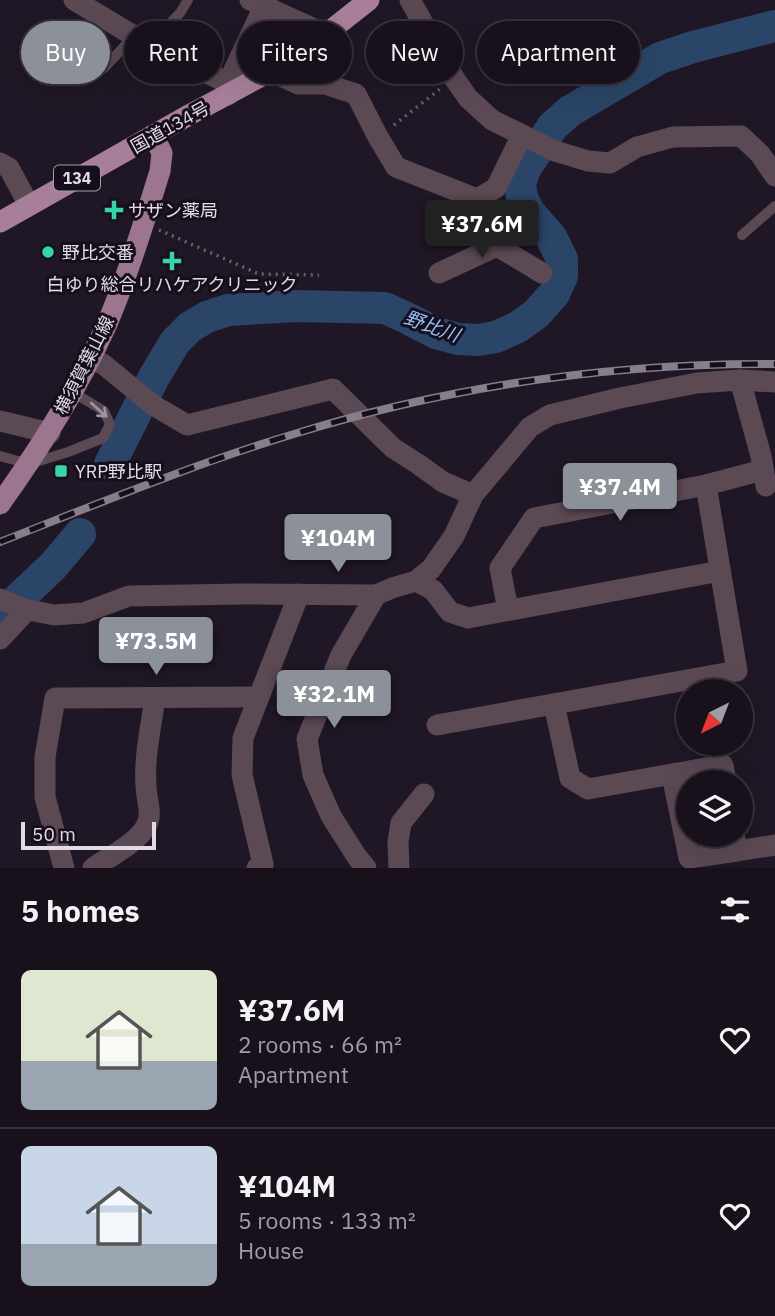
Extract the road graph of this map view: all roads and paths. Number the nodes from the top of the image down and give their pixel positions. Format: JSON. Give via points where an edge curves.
{"nodes":[{"id":1,"x":74,"y":0,"type":"edge"},
{"id":2,"x":188,"y":0,"type":"edge"},
{"id":3,"x":369,"y":0,"type":"edge"},
{"id":4,"x":410,"y":0,"type":"edge"},
{"id":5,"x":261,"y":2,"type":"edge"},
{"id":6,"x":169,"y":21,"type":"edge"},
{"id":7,"x":300,"y":21,"type":"edge"},
{"id":8,"x":342,"y":21,"type":"edge"},
{"id":9,"x":422,"y":21,"type":"edge"},
{"id":10,"x":124,"y":30,"type":"edge"},
{"id":11,"x":219,"y":84,"type":"edge"},
{"id":12,"x":240,"y":84,"type":"edge"},
{"id":13,"x":325,"y":84,"type":"edge"},
{"id":14,"x":446,"y":84,"type":"edge"},
{"id":15,"x":458,"y":84,"type":"edge"},
{"id":16,"x":228,"y":89,"type":"junction"},
{"id":17,"x":153,"y":135,"type":"junction"},
{"id":18,"x":378,"y":137,"type":"junction"},
{"id":19,"x":526,"y":138,"type":"junction"},
{"id":20,"x":0,"y":163,"type":"edge"},
{"id":21,"x":775,"y":176,"type":"edge"},
{"id":22,"x":477,"y":199,"type":"junction"},
{"id":23,"x":29,"y":205,"type":"junction"},
{"id":24,"x":775,"y":206,"type":"edge"},
{"id":25,"x":0,"y":222,"type":"edge"},
{"id":26,"x":144,"y":224,"type":"junction"},
{"id":27,"x":742,"y":235,"type":"dead end"},
{"id":28,"x":497,"y":246,"type":"junction"},
{"id":29,"x":439,"y":272,"type":"dead end"},
{"id":30,"x":542,"y":273,"type":"dead end"},
{"id":31,"x":320,"y":275,"type":"dead end"},
{"id":32,"x":90,"y":358,"type":"junction"},
{"id":33,"x":740,"y":380,"type":"junction"},
{"id":34,"x":775,"y":382,"type":"edge"},
{"id":35,"x":72,"y":392,"type":"junction"},
{"id":36,"x":0,"y":421,"type":"edge"},
{"id":37,"x":50,"y":433,"type":"junction"},
{"id":38,"x":0,"y":456,"type":"edge"},
{"id":39,"x":29,"y":464,"type":"junction"},
{"id":40,"x":706,"y":485,"type":"junction"},
{"id":41,"x":473,"y":495,"type":"junction"},
{"id":42,"x":0,"y":504,"type":"edge"},
{"id":43,"x":720,"y":571,"type":"junction"},
{"id":44,"x":416,"y":581,"type":"junction"},
{"id":45,"x":299,"y":594,"type":"junction"},
{"id":46,"x":376,"y":595,"type":"junction"},
{"id":47,"x":0,"y":599,"type":"edge"},
{"id":48,"x":25,"y":610,"type":"junction"},
{"id":49,"x":508,"y":610,"type":"junction"},
{"id":50,"x":0,"y":639,"type":"edge"},
{"id":51,"x":258,"y":697,"type":"junction"},
{"id":52,"x":155,"y":698,"type":"junction"},
{"id":53,"x":554,"y":704,"type":"junction"},
{"id":54,"x":438,"y":725,"type":"dead end"},
{"id":55,"x":698,"y":770,"type":"edge"},
{"id":56,"x":724,"y":770,"type":"edge"},
{"id":57,"x":676,"y":774,"type":"edge"},
{"id":58,"x":672,"y":775,"type":"junction"},
{"id":59,"x":424,"y":794,"type":"dead end"},
{"id":60,"x":676,"y":795,"type":"edge"},
{"id":61,"x":753,"y":844,"type":"edge"},
{"id":62,"x":775,"y":845,"type":"edge"},
{"id":63,"x":687,"y":847,"type":"edge"},
{"id":64,"x":723,"y":847,"type":"edge"},
{"id":65,"x":64,"y":868,"type":"edge"},
{"id":66,"x":93,"y":868,"type":"edge"},
{"id":67,"x":257,"y":868,"type":"edge"},
{"id":68,"x":366,"y":868,"type":"edge"},
{"id":69,"x":399,"y":868,"type":"edge"}],
"edges":[{"from":1,"to":10,"type":"street"},
{"from":2,"to":6,"type":"lane"},
{"from":3,"to":8,"type":"highway","name":"国道134号","number":"134"},
{"from":4,"to":9,"type":"street"},
{"from":5,"to":7,"type":"street"},
{"from":5,"to":16,"type":"street"},
{"from":11,"to":16,"type":"street"},
{"from":12,"to":16,"type":"highway","name":"国道134号","number":"134"},
{"from":13,"to":18,"type":"street","via":[[356,94]]},
{"from":14,"to":18,"type":"path"},
{"from":15,"to":19,"type":"street","via":[[492,120]]},
{"from":16,"to":17,"type":"highway","name":"国道134号","number":"134"},
{"from":17,"to":23,"type":"highway","name":"国道134号","number":"134"},
{"from":17,"to":26,"type":"main road","name":"横須賀葉山線","via":[[162,153]]},
{"from":18,"to":22,"type":"street","via":[[396,167]]},
{"from":19,"to":21,"type":"street","via":[[588,161],[610,163],[637,147],[673,137],[741,136]]},
{"from":19,"to":22,"type":"street","via":[[496,188]]},
{"from":20,"to":23,"type":"street","via":[[9,168]]},
{"from":22,"to":28,"type":"street"},
{"from":23,"to":25,"type":"highway","name":"国道134号","number":"134"},
{"from":24,"to":27,"type":"lane"},
{"from":26,"to":31,"type":"path","via":[[259,274]]},
{"from":26,"to":32,"type":"main road","name":"横須賀葉山線"},
{"from":28,"to":29,"type":"street"},
{"from":28,"to":30,"type":"street"},
{"from":32,"to":35,"type":"main road","name":"横須賀葉山線"},
{"from":32,"to":41,"type":"street","via":[[187,425],[333,389],[393,448],[443,482]]},
{"from":33,"to":34,"type":"street"},
{"from":33,"to":40,"type":"street","via":[[765,478]]},
{"from":33,"to":41,"type":"street","via":[[697,383],[550,415],[530,427]]},
{"from":35,"to":37,"type":"main road","name":"横須賀葉山線"},
{"from":35,"to":39,"type":"lane","one_way":true,"via":[[104,411],[110,424],[103,438]]},
{"from":36,"to":37,"type":"street"},
{"from":37,"to":39,"type":"main road","name":"横須賀葉山線"},
{"from":38,"to":39,"type":"lane"},
{"from":39,"to":42,"type":"main road","name":"横須賀葉山線"},
{"from":40,"to":43,"type":"street"},
{"from":40,"to":49,"type":"street","via":[[534,517],[500,568]]},
{"from":41,"to":44,"type":"street","via":[[454,536],[431,569]]},
{"from":43,"to":49,"type":"street"},
{"from":43,"to":53,"type":"street","via":[[737,671]]},
{"from":44,"to":46,"type":"street"},
{"from":44,"to":49,"type":"street","via":[[433,590],[450,611],[468,618]]},
{"from":45,"to":46,"type":"street"},
{"from":45,"to":48,"type":"street","via":[[129,596],[83,613]]},
{"from":45,"to":51,"type":"street"},
{"from":46,"to":68,"type":"street","via":[[341,655],[307,739],[313,775],[331,816]]},
{"from":47,"to":48,"type":"street"},
{"from":48,"to":50,"type":"street"},
{"from":51,"to":52,"type":"street"},
{"from":51,"to":67,"type":"street","via":[[243,738],[242,775],[263,864]]},
{"from":52,"to":65,"type":"street","via":[[55,698],[45,757],[45,797]]},
{"from":52,"to":66,"type":"street","via":[[146,762],[147,826],[138,838]]},
{"from":53,"to":54,"type":"street"},
{"from":53,"to":58,"type":"street","via":[[570,778],[588,789]]},
{"from":55,"to":56,"type":"street","via":[[723,765]]},
{"from":57,"to":58,"type":"street"},
{"from":58,"to":60,"type":"street"},
{"from":59,"to":69,"type":"street","via":[[401,823]]},
{"from":61,"to":62,"type":"street"},
{"from":63,"to":64,"type":"street","via":[[689,858]]}]}
